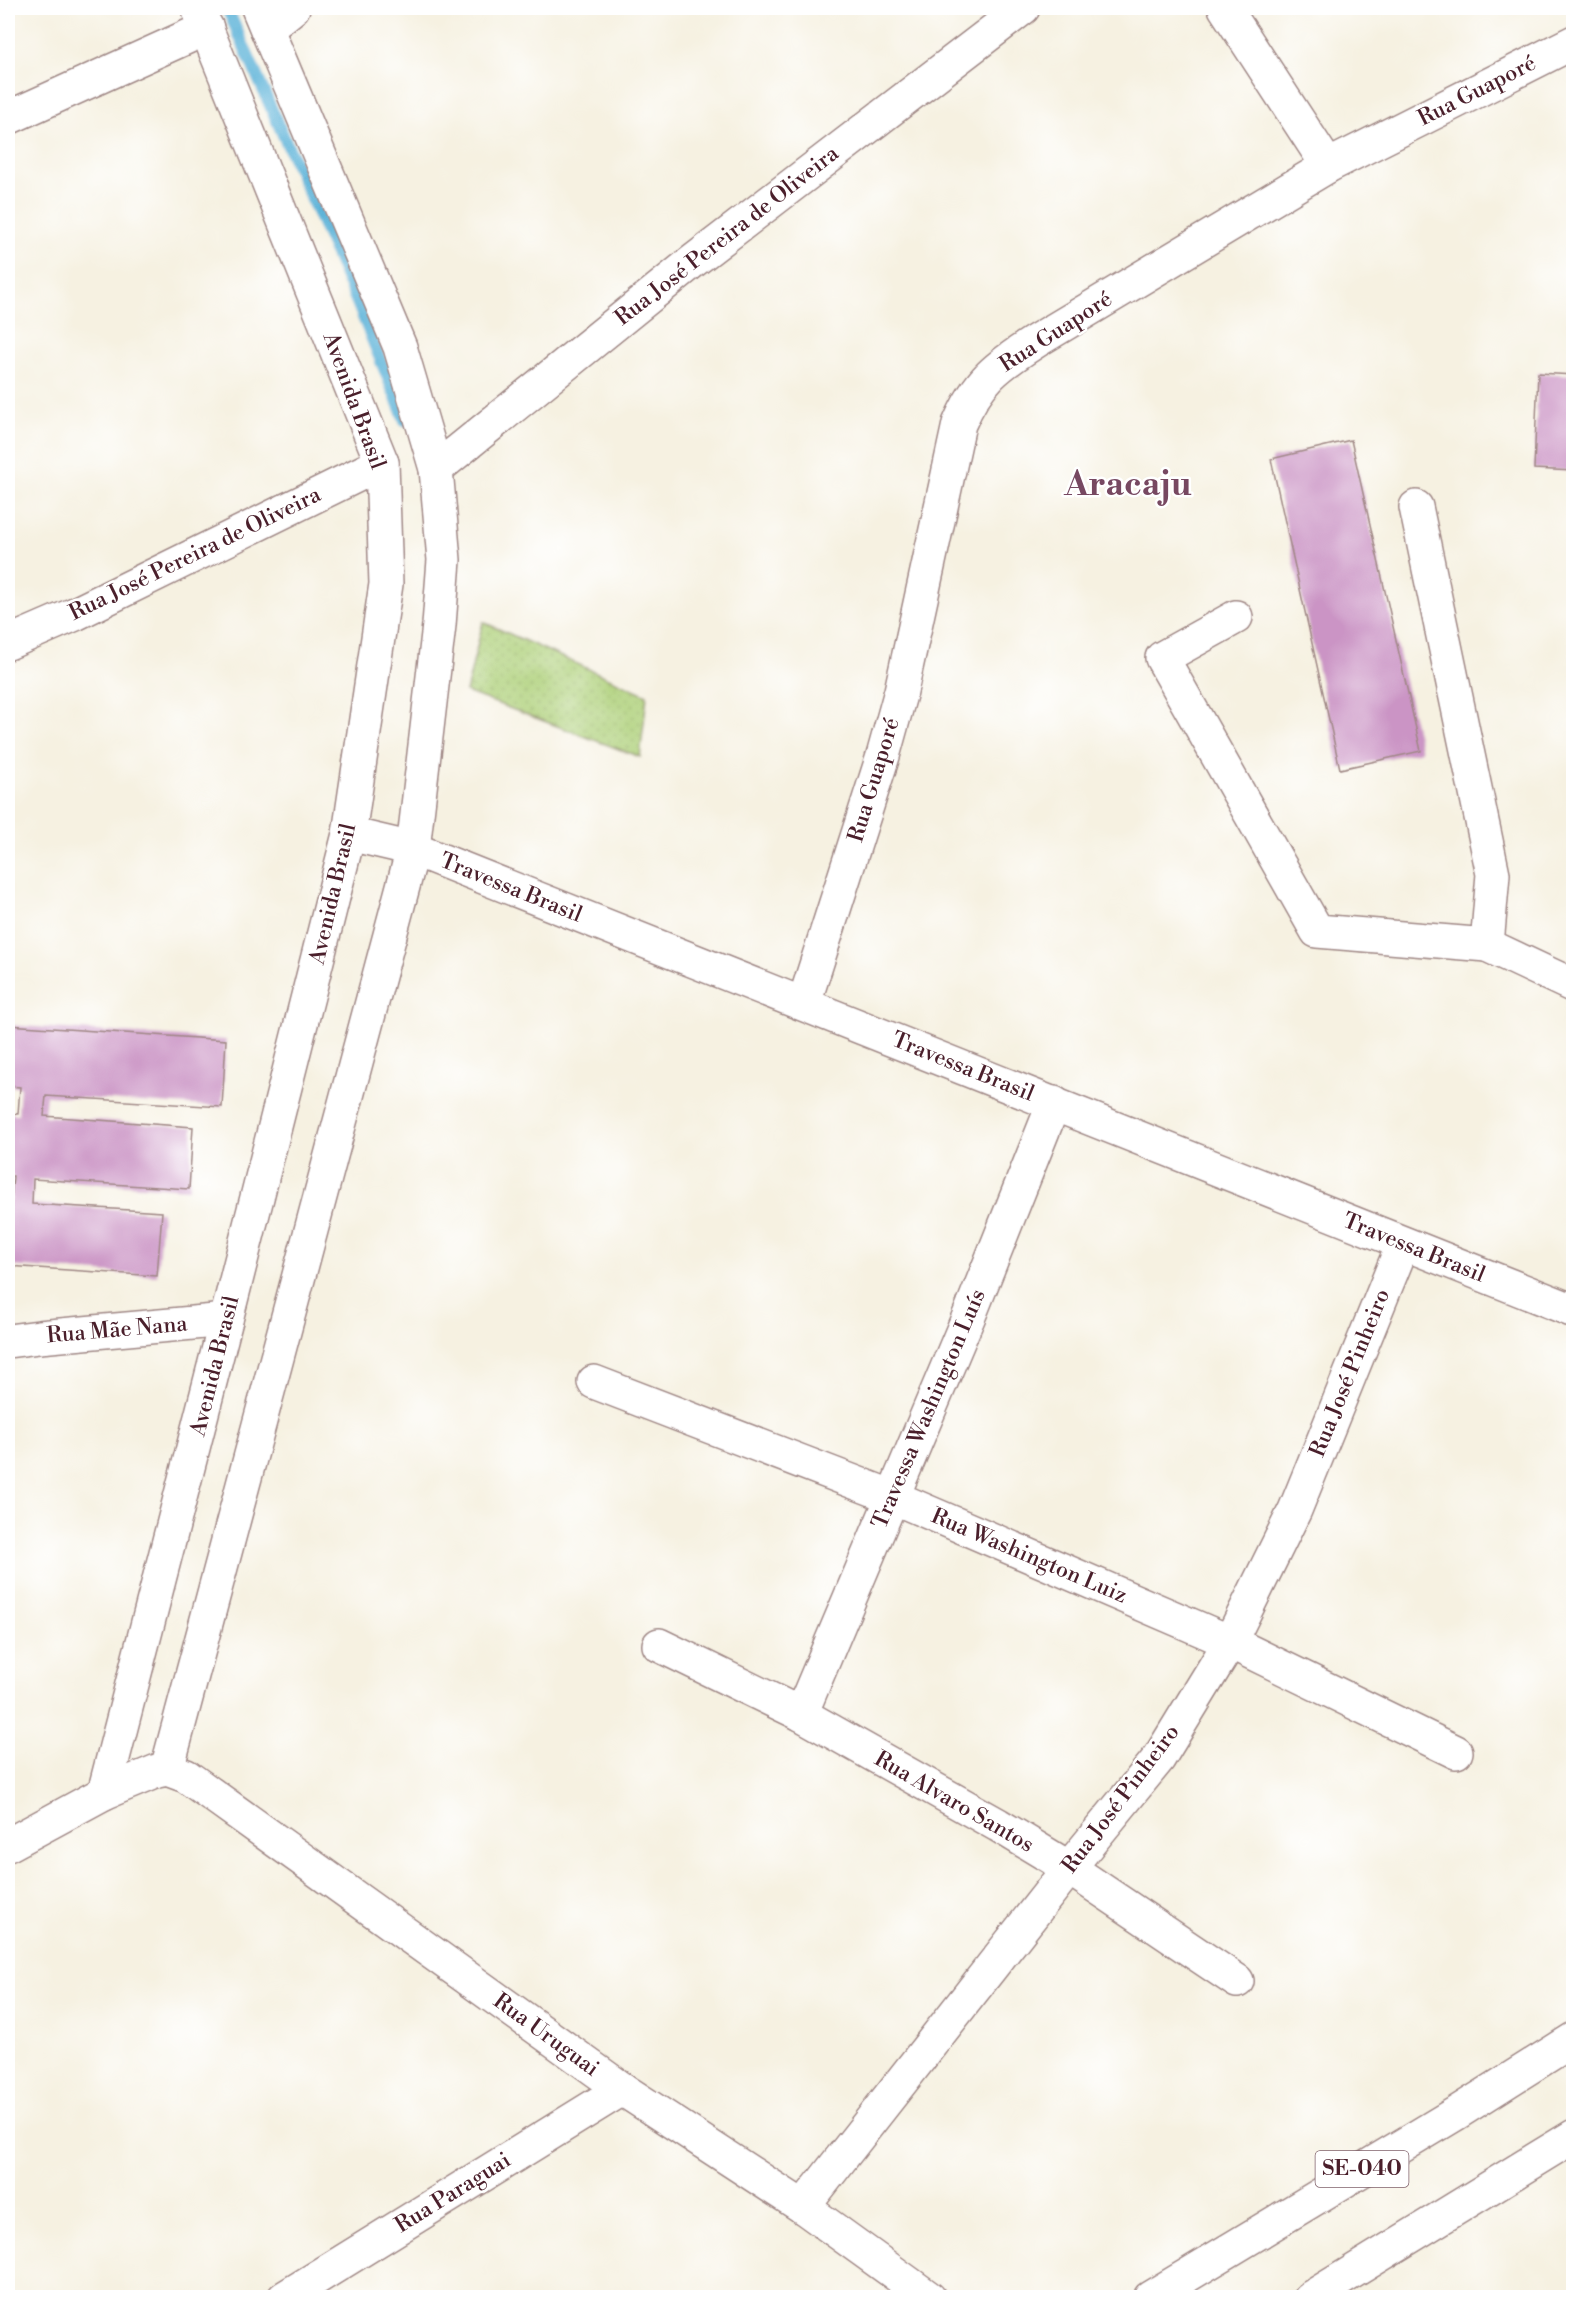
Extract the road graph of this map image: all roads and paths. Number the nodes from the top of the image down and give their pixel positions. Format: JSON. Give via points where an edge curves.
{"nodes":[{"id":1,"x":293,"y":8,"type":"edge"},
{"id":2,"x":1023,"y":8,"type":"edge"},
{"id":3,"x":1225,"y":8,"type":"edge"},
{"id":4,"x":202,"y":18,"type":"edge"},
{"id":5,"x":262,"y":18,"type":"edge"},
{"id":6,"x":1574,"y":42,"type":"edge"},
{"id":7,"x":8,"y":118,"type":"edge"},
{"id":8,"x":1328,"y":166,"type":"junction"},
{"id":9,"x":382,"y":464,"type":"junction"},
{"id":10,"x":436,"y":469,"type":"junction"},
{"id":11,"x":1416,"y":507,"type":"dead end"},
{"id":12,"x":1236,"y":617,"type":"dead end"},
{"id":13,"x":8,"y":643,"type":"edge"},
{"id":14,"x":349,"y":834,"type":"junction"},
{"id":15,"x":413,"y":849,"type":"junction"},
{"id":16,"x":1487,"y":945,"type":"junction"},
{"id":17,"x":1574,"y":986,"type":"edge"},
{"id":18,"x":804,"y":1003,"type":"junction"},
{"id":19,"x":1054,"y":1103,"type":"junction"},
{"id":20,"x":1403,"y":1244,"type":"junction"},
{"id":21,"x":1574,"y":1311,"type":"edge"},
{"id":22,"x":226,"y":1320,"type":"junction"},
{"id":23,"x":8,"y":1341,"type":"edge"},
{"id":24,"x":594,"y":1382,"type":"dead end"},
{"id":25,"x":893,"y":1497,"type":"junction"},
{"id":26,"x":1230,"y":1642,"type":"junction"},
{"id":27,"x":659,"y":1645,"type":"dead end"},
{"id":28,"x":801,"y":1714,"type":"junction"},
{"id":29,"x":1455,"y":1752,"type":"dead end"},
{"id":30,"x":167,"y":1769,"type":"junction"},
{"id":31,"x":104,"y":1793,"type":"junction"},
{"id":32,"x":8,"y":1845,"type":"edge"},
{"id":33,"x":1069,"y":1869,"type":"junction"},
{"id":34,"x":1237,"y":1981,"type":"dead end"},
{"id":35,"x":1574,"y":2039,"type":"edge"},
{"id":36,"x":622,"y":2089,"type":"junction"},
{"id":37,"x":1574,"y":2136,"type":"edge"},
{"id":38,"x":803,"y":2207,"type":"junction"},
{"id":39,"x":1316,"y":2296,"type":"edge"},
{"id":40,"x":284,"y":2298,"type":"edge"},
{"id":41,"x":928,"y":2298,"type":"edge"},
{"id":42,"x":1150,"y":2298,"type":"edge"}],
"edges":[{"from":1,"to":5,"type":"street"},
{"from":2,"to":10,"type":"street","name":"Rua José Pereira de Oliveira","via":[[692,262]]},
{"from":3,"to":8,"type":"street"},
{"from":4,"to":7,"type":"street"},
{"from":4,"to":9,"type":"street","name":"Avenida Brasil"},
{"from":5,"to":10,"type":"street","via":[[400,347]]},
{"from":6,"to":8,"type":"street","name":"Rua Guaporé"},
{"from":8,"to":18,"type":"street","name":"Rua Guaporé","via":[[1020,351],[982,381],[968,402],[959,424],[892,724]]},
{"from":9,"to":13,"type":"street","name":"Rua José Pereira de Oliveira"},
{"from":9,"to":14,"type":"street","name":"Avenida Brasil","via":[[386,584]]},
{"from":10,"to":15,"type":"street","via":[[444,560]]},
{"from":11,"to":16,"type":"street","via":[[1493,874]]},
{"from":12,"to":16,"type":"street","via":[[1162,658],[1317,931]]},
{"from":14,"to":15,"type":"street","name":"Travessa Brasil"},
{"from":14,"to":22,"type":"street","name":"Avenida Brasil"},
{"from":15,"to":18,"type":"street","name":"Travessa Brasil"},
{"from":15,"to":30,"type":"street"},
{"from":16,"to":17,"type":"street"},
{"from":18,"to":19,"type":"street","name":"Travessa Brasil"},
{"from":19,"to":20,"type":"street","name":"Travessa Brasil"},
{"from":19,"to":25,"type":"street","name":"Travessa Washington Luís"},
{"from":20,"to":21,"type":"street","name":"Travessa Brasil"},
{"from":20,"to":26,"type":"street","name":"Rua José Pinheiro","via":[[1295,1510]]},
{"from":22,"to":23,"type":"street","name":"Rua Mãe Nana"},
{"from":22,"to":31,"type":"street","name":"Avenida Brasil"},
{"from":24,"to":25,"type":"street","name":"Rua Washington Luiz"},
{"from":25,"to":26,"type":"street","name":"Rua Washington Luiz"},
{"from":25,"to":28,"type":"street","name":"Travessa Washington Luís"},
{"from":26,"to":29,"type":"street","name":"Rua Washington Luiz"},
{"from":26,"to":33,"type":"street","name":"Rua José Pinheiro","via":[[1159,1758]]},
{"from":27,"to":28,"type":"street","name":"Rua Alvaro Santos"},
{"from":28,"to":33,"type":"street","name":"Rua Alvaro Santos"},
{"from":30,"to":31,"type":"street"},
{"from":30,"to":36,"type":"street","name":"Rua Uruguai","via":[[186,1776]]},
{"from":31,"to":32,"type":"street"},
{"from":33,"to":34,"type":"street","name":"Rua Alvaro Santos"},
{"from":33,"to":38,"type":"street","name":"Rua José Pinheiro"},
{"from":35,"to":42,"type":"street","number":"SE-040"},
{"from":36,"to":38,"type":"street","name":"Rua Uruguai"},
{"from":36,"to":40,"type":"street","name":"Rua Paraguai"},
{"from":37,"to":39,"type":"street"},
{"from":38,"to":41,"type":"street","name":"Rua Uruguai"}]}
